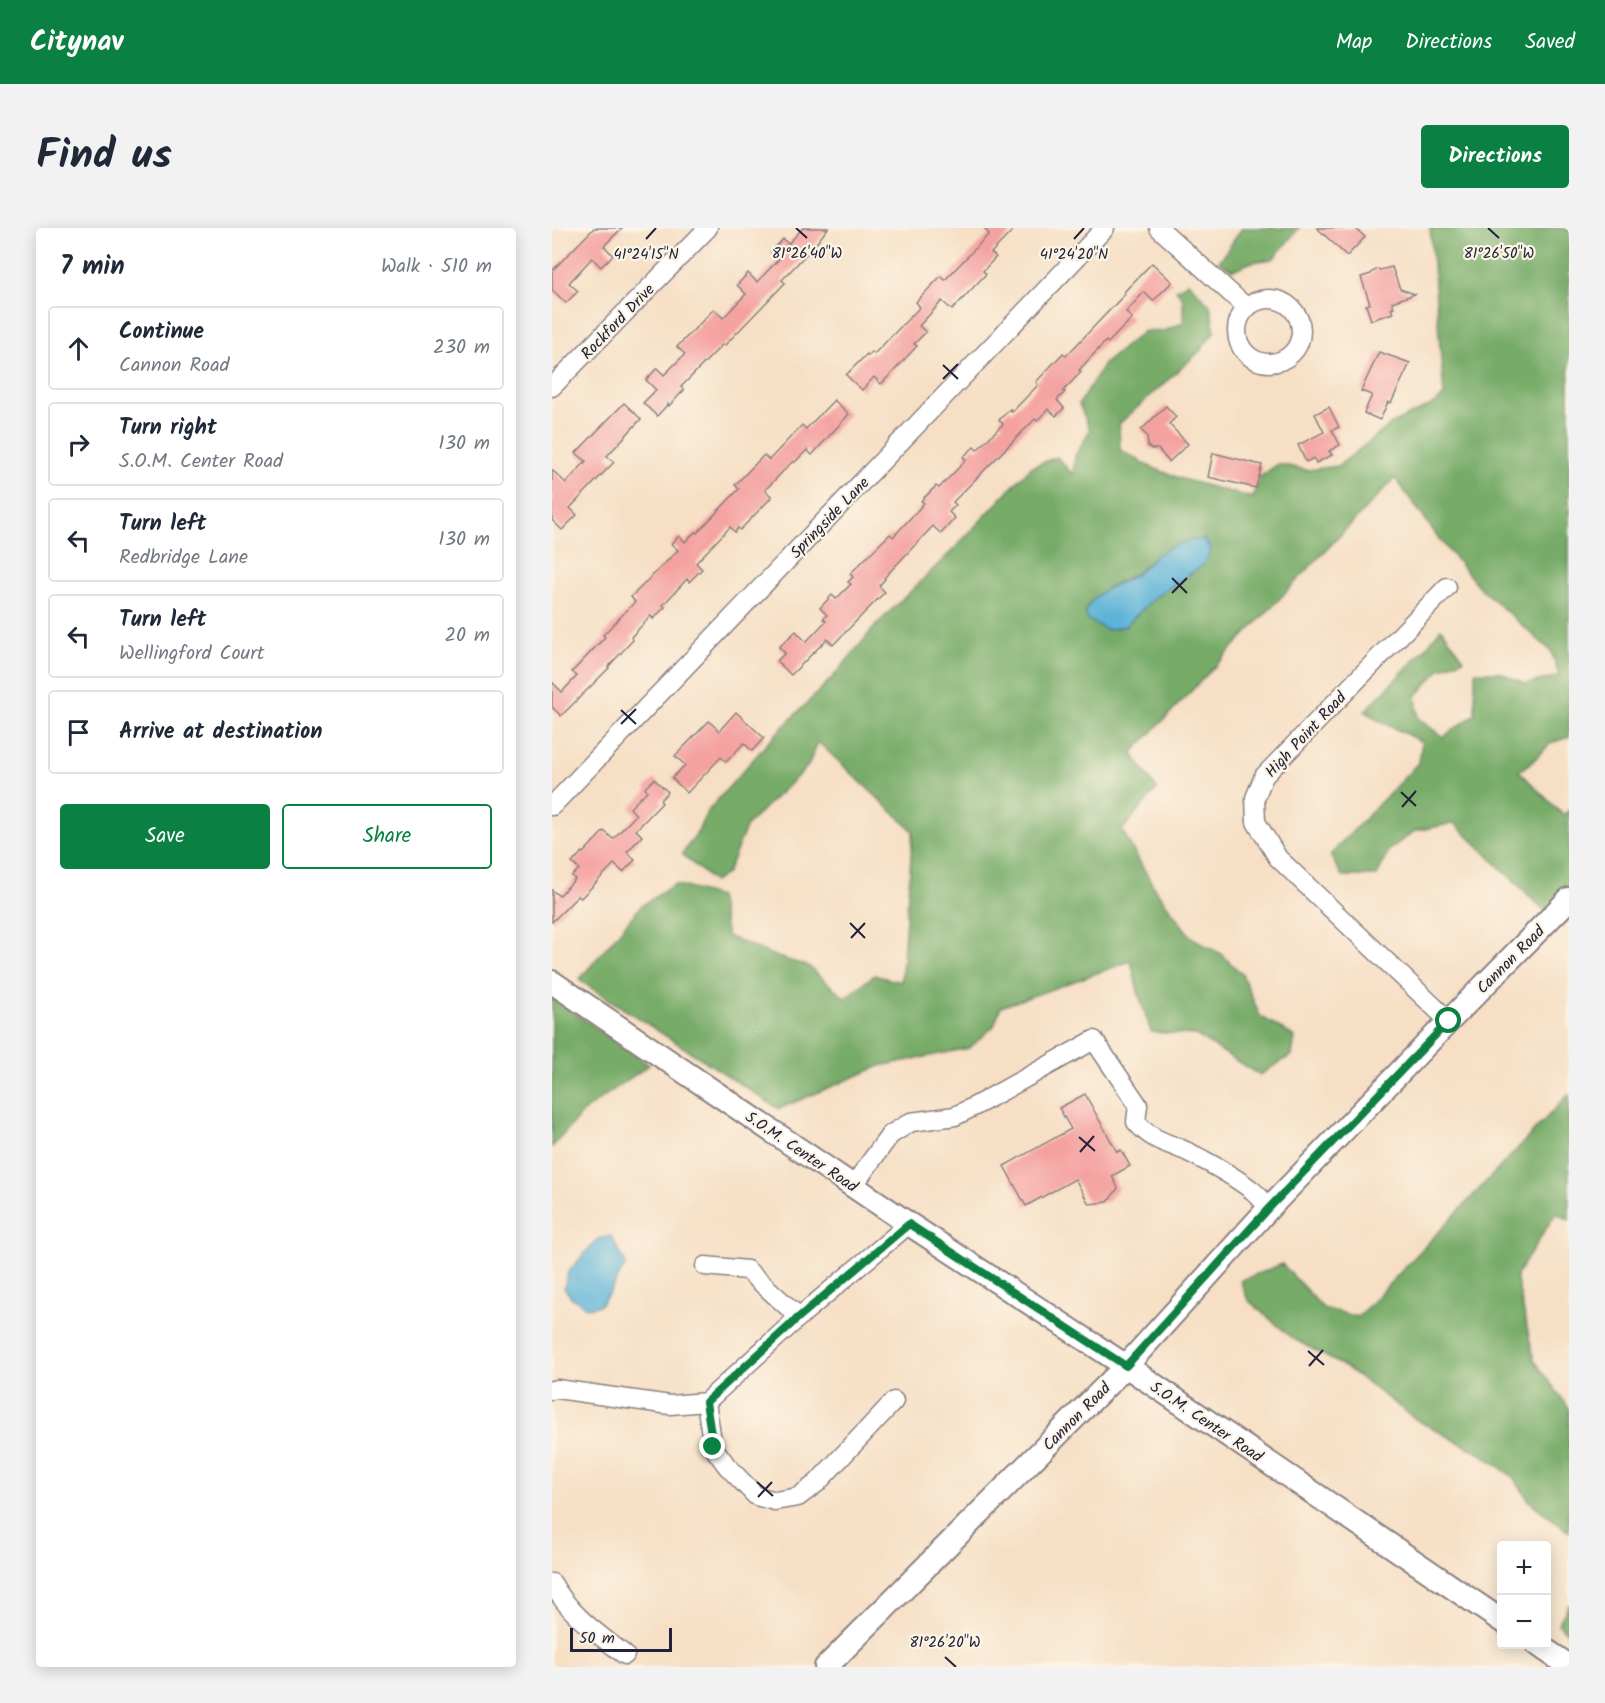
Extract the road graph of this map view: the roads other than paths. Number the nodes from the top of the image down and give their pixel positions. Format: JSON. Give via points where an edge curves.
{"nodes":[{"id":1,"x":708,"y":228,"type":"edge"},
{"id":2,"x":1105,"y":228,"type":"edge"},
{"id":3,"x":1160,"y":228,"type":"edge"},
{"id":4,"x":1247,"y":308,"type":"dead end"},
{"id":5,"x":552,"y":387,"type":"edge"},
{"id":6,"x":1447,"y":587,"type":"dead end"},
{"id":7,"x":552,"y":806,"type":"edge"},
{"id":8,"x":1569,"y":899,"type":"edge"},
{"id":9,"x":552,"y":982,"type":"edge"},
{"id":10,"x":1449,"y":1021,"type":"junction"},
{"id":11,"x":853,"y":1186,"type":"junction"},
{"id":12,"x":1269,"y":1208,"type":"junction"},
{"id":13,"x":909,"y":1224,"type":"junction"},
{"id":14,"x":705,"y":1266,"type":"dead end"},
{"id":15,"x":799,"y":1317,"type":"junction"},
{"id":16,"x":1126,"y":1366,"type":"junction"},
{"id":17,"x":552,"y":1390,"type":"edge"},
{"id":18,"x":894,"y":1401,"type":"dead end"},
{"id":19,"x":706,"y":1402,"type":"junction"},
{"id":20,"x":552,"y":1583,"type":"edge"},
{"id":21,"x":1497,"y":1618,"type":"edge"},
{"id":22,"x":1544,"y":1649,"type":"edge"},
{"id":23,"x":625,"y":1655,"type":"dead end"},
{"id":24,"x":1569,"y":1666,"type":"edge"},
{"id":25,"x":826,"y":1667,"type":"edge"}],
"edges":[{"from":1,"to":5,"type":"street","name":"Rockford Drive"},
{"from":2,"to":7,"type":"street","name":"Springside Lane"},
{"from":3,"to":4,"type":"street"},
{"from":6,"to":10,"type":"street","name":"High Point Road","via":[[1263,776],[1256,798],[1256,822],[1278,858]]},
{"from":8,"to":10,"type":"main road","name":"Cannon Road"},
{"from":9,"to":11,"type":"main road","name":"S.O.M. Center Road"},
{"from":10,"to":12,"type":"main road","name":"Cannon Road"},
{"from":11,"to":12,"type":"street","via":[[890,1135],[911,1122],[955,1116],[1094,1040],[1138,1105],[1136,1122],[1144,1132],[1220,1170],[1253,1191]]},
{"from":11,"to":13,"type":"main road","name":"S.O.M. Center Road"},
{"from":12,"to":16,"type":"main road","name":"Cannon Road"},
{"from":13,"to":15,"type":"street"},
{"from":13,"to":16,"type":"main road","name":"S.O.M. Center Road"},
{"from":14,"to":15,"type":"street","via":[[747,1270]]},
{"from":15,"to":19,"type":"street"},
{"from":16,"to":21,"type":"main road","name":"S.O.M. Center Road"},
{"from":16,"to":25,"type":"main road","name":"Cannon Road"},
{"from":17,"to":19,"type":"street","via":[[670,1405]]},
{"from":18,"to":19,"type":"street","via":[[817,1483],[798,1497],[775,1501],[756,1496],[713,1447]]},
{"from":20,"to":23,"type":"street","via":[[583,1622]]},
{"from":22,"to":24,"type":"main road"}]}
